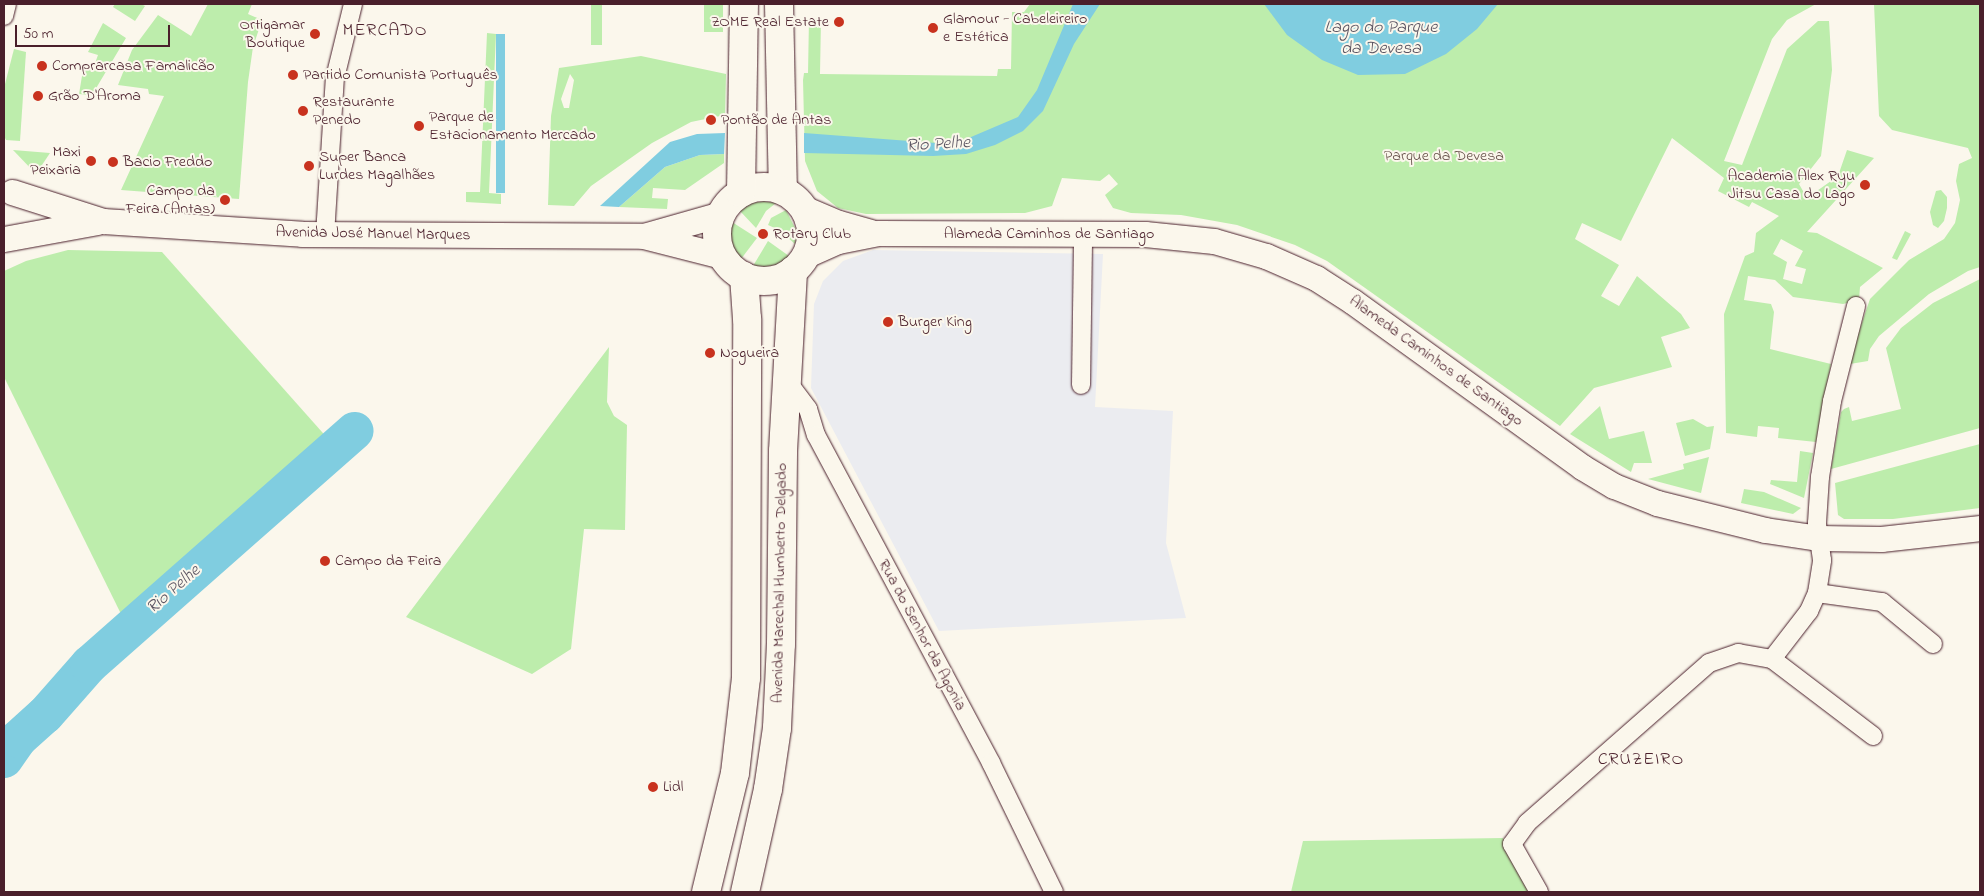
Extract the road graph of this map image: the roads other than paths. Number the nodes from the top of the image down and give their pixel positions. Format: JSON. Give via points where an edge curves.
{"nodes":[{"id":1,"x":7,"y":4,"type":"edge"},
{"id":2,"x":353,"y":4,"type":"edge"},
{"id":3,"x":744,"y":4,"type":"edge"},
{"id":4,"x":779,"y":4,"type":"edge"},
{"id":5,"x":4,"y":16,"type":"edge"},
{"id":6,"x":8,"y":186,"type":"edge"},
{"id":7,"x":741,"y":193,"type":"junction"},
{"id":8,"x":793,"y":199,"type":"junction"},
{"id":9,"x":721,"y":214,"type":"junction"},
{"id":10,"x":103,"y":220,"type":"junction"},
{"id":11,"x":878,"y":233,"type":"junction"},
{"id":12,"x":1082,"y":233,"type":"junction"},
{"id":13,"x":325,"y":235,"type":"junction"},
{"id":14,"x":643,"y":236,"type":"junction"},
{"id":15,"x":4,"y":237,"type":"edge"},
{"id":16,"x":722,"y":256,"type":"junction"},
{"id":17,"x":800,"y":263,"type":"junction"},
{"id":18,"x":744,"y":276,"type":"junction"},
{"id":19,"x":1856,"y":306,"type":"dead end"},
{"id":20,"x":787,"y":381,"type":"junction"},
{"id":21,"x":1080,"y":385,"type":"dead end"},
{"id":22,"x":1980,"y":528,"type":"edge"},
{"id":23,"x":1819,"y":538,"type":"junction"},
{"id":24,"x":1817,"y":593,"type":"junction"},
{"id":25,"x":1933,"y":644,"type":"dead end"},
{"id":26,"x":1772,"y":660,"type":"junction"},
{"id":27,"x":1874,"y":736,"type":"dead end"},
{"id":28,"x":706,"y":892,"type":"edge"},
{"id":29,"x":744,"y":892,"type":"edge"},
{"id":30,"x":1054,"y":892,"type":"edge"},
{"id":31,"x":1539,"y":892,"type":"edge"}],
"edges":[{"from":1,"to":5,"type":"street"},
{"from":2,"to":13,"type":"street","via":[[335,78]]},
{"from":3,"to":7,"type":"main road"},
{"from":4,"to":8,"type":"main road"},
{"from":6,"to":10,"type":"main road","name":"Avenida José Manuel Marques"},
{"from":6,"to":15,"type":"main road","via":[[15,213]]},
{"from":7,"to":8,"type":"main road","via":[[769,187]]},
{"from":7,"to":9,"type":"main road"},
{"from":8,"to":11,"type":"main road","name":"Alameda Caminhos de Santiago","via":[[839,224]]},
{"from":8,"to":17,"type":"main road","via":[[811,236]]},
{"from":9,"to":14,"type":"main road","name":"Avenida José Manuel Marques"},
{"from":9,"to":16,"type":"main road","via":[[717,240]]},
{"from":10,"to":13,"type":"main road","name":"Avenida José Manuel Marques"},
{"from":10,"to":15,"type":"main road","name":"Avenida José Manuel Marques"},
{"from":11,"to":12,"type":"main road","name":"Alameda Caminhos de Santiago"},
{"from":11,"to":17,"type":"main road","name":"Alameda Caminhos de Santiago","via":[[838,242]]},
{"from":12,"to":21,"type":"street"},
{"from":12,"to":23,"type":"main road","name":"Alameda Caminhos de Santiago","via":[[1180,236],[1242,248],[1291,266],[1352,301],[1582,467],[1614,486],[1657,504],[1765,530]]},
{"from":13,"to":14,"type":"main road","name":"Avenida José Manuel Marques"},
{"from":14,"to":16,"type":"main road","name":"Avenida José Manuel Marques"},
{"from":16,"to":18,"type":"main road"},
{"from":17,"to":18,"type":"main road","via":[[768,281]]},
{"from":17,"to":20,"type":"main road","name":"Avenida Marechal Humberto Delgado"},
{"from":18,"to":28,"type":"main road","name":"Avenida Marechal Humberto Delgado","via":[[747,319],[746,678],[735,773]]},
{"from":19,"to":23,"type":"street","via":[[1824,449],[1818,506]]},
{"from":20,"to":29,"type":"main road","name":"Avenida Marechal Humberto Delgado","via":[[777,728],[768,789]]},
{"from":20,"to":30,"type":"street","name":"Rua do Senhor da Agonia","via":[[808,410],[816,435],[991,763]]},
{"from":22,"to":23,"type":"main road","name":"Alameda Caminhos de Santiago","via":[[1882,539]]},
{"from":23,"to":24,"type":"street","via":[[1822,560]]},
{"from":24,"to":25,"type":"street","via":[[1882,602]]},
{"from":24,"to":26,"type":"street","via":[[1809,611]]},
{"from":26,"to":27,"type":"street"},
{"from":26,"to":31,"type":"street","via":[[1738,653],[1709,663],[1527,823],[1512,844]]}]}
